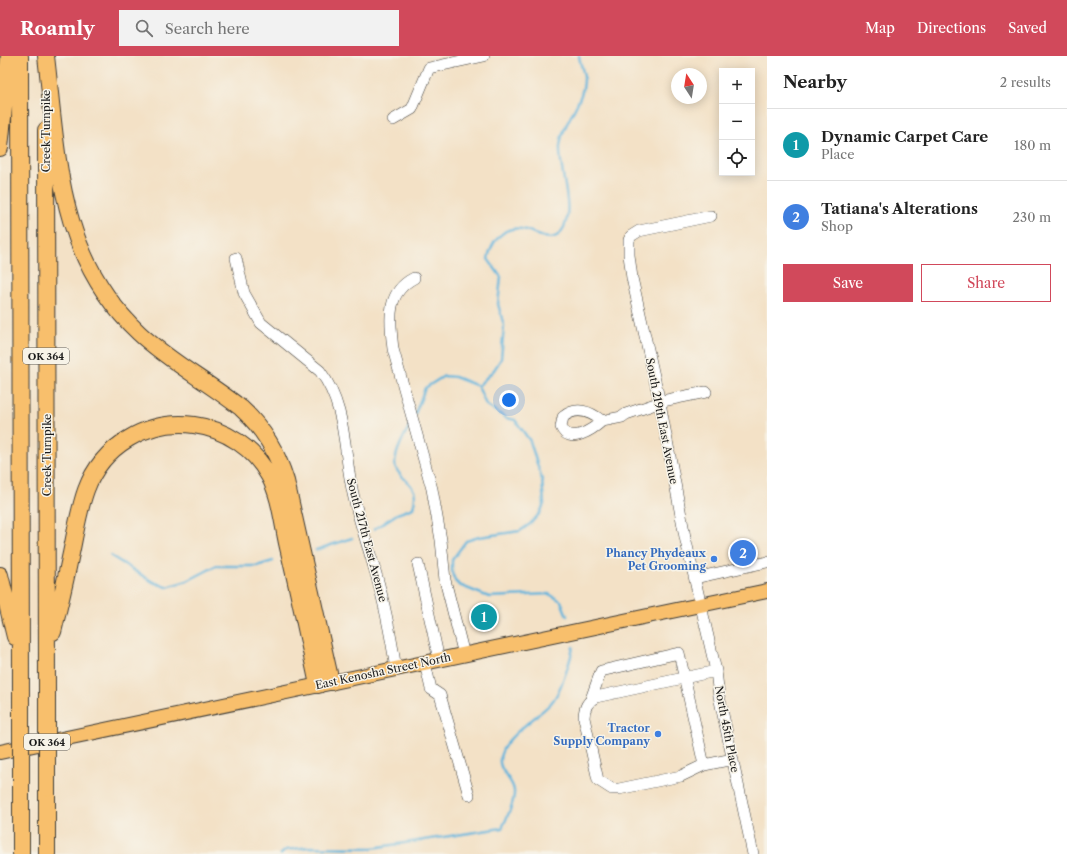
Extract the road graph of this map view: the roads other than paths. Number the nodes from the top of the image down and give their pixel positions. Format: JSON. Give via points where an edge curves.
{"nodes":[{"id":1,"x":9,"y":56,"type":"edge"},
{"id":2,"x":20,"y":56,"type":"edge"},
{"id":3,"x":46,"y":56,"type":"edge"},
{"id":4,"x":484,"y":56,"type":"edge"},
{"id":5,"x":393,"y":120,"type":"dead end"},
{"id":6,"x":0,"y":148,"type":"edge"},
{"id":7,"x":711,"y":216,"type":"dead end"},
{"id":8,"x":236,"y":258,"type":"dead end"},
{"id":9,"x":414,"y":278,"type":"dead end"},
{"id":10,"x":706,"y":392,"type":"dead end"},
{"id":11,"x":660,"y":403,"type":"junction"},
{"id":12,"x":602,"y":421,"type":"dead end"},
{"id":13,"x":767,"y":562,"type":"edge"},
{"id":14,"x":418,"y":564,"type":"dead end"},
{"id":15,"x":0,"y":575,"type":"edge"},
{"id":16,"x":695,"y":578,"type":"junction"},
{"id":17,"x":767,"y":591,"type":"edge"},
{"id":18,"x":701,"y":605,"type":"junction"},
{"id":19,"x":464,"y":655,"type":"junction"},
{"id":20,"x":47,"y":657,"type":"junction"},
{"id":21,"x":439,"y":660,"type":"junction"},
{"id":22,"x":21,"y":662,"type":"junction"},
{"id":23,"x":424,"y":663,"type":"junction"},
{"id":24,"x":396,"y":669,"type":"junction"},
{"id":25,"x":716,"y":671,"type":"junction"},
{"id":26,"x":685,"y":678,"type":"junction"},
{"id":27,"x":324,"y":683,"type":"junction"},
{"id":28,"x":591,"y":699,"type":"junction"},
{"id":29,"x":0,"y":752,"type":"edge"},
{"id":30,"x":733,"y":759,"type":"junction"},
{"id":31,"x":704,"y":766,"type":"junction"},
{"id":32,"x":469,"y":796,"type":"dead end"},
{"id":33,"x":21,"y":854,"type":"edge"},
{"id":34,"x":47,"y":854,"type":"edge"},
{"id":35,"x":753,"y":854,"type":"edge"}],
"edges":[{"from":1,"to":6,"type":"highway"},
{"from":2,"to":22,"type":"highway","number":"OK 364"},
{"from":3,"to":20,"type":"highway","name":"Creek Turnpike","number":"OK 364"},
{"from":3,"to":27,"type":"highway","via":[[61,188],[80,248],[107,295],[138,332],[166,356],[241,408],[261,428],[275,451],[286,481]]},
{"from":4,"to":5,"type":"street","via":[[429,68],[412,109]]},
{"from":7,"to":11,"type":"street","name":"South 219th East Avenue","via":[[639,231],[631,236],[628,246],[632,278]]},
{"from":8,"to":24,"type":"street","name":"South 217th East Avenue","via":[[244,293],[261,323],[320,371],[336,400],[354,498],[381,594]]},
{"from":9,"to":19,"type":"street","via":[[400,286],[396,292],[392,310],[393,349],[432,489],[445,580]]},
{"from":10,"to":11,"type":"street"},
{"from":11,"to":12,"type":"street","via":[[622,417]]},
{"from":11,"to":16,"type":"street","name":"South 219th East Avenue"},
{"from":13,"to":16,"type":"street"},
{"from":14,"to":21,"type":"street"},
{"from":15,"to":22,"type":"highway"},
{"from":16,"to":18,"type":"street","name":"South 219th East Avenue"},
{"from":17,"to":18,"type":"main road","name":"East Kenosha Street North"},
{"from":18,"to":19,"type":"main road","name":"East Kenosha Street North"},
{"from":18,"to":25,"type":"street","name":"North 45th Place"},
{"from":19,"to":21,"type":"main road","name":"East Kenosha Street North"},
{"from":20,"to":27,"type":"highway","via":[[86,491],[94,473],[107,455],[133,436],[160,426],[187,424],[212,429],[238,442],[252,454],[268,475],[276,494],[286,534],[305,624]]},
{"from":20,"to":34,"type":"highway","name":"Creek Turnpike","number":"OK 364","bridge":true},
{"from":21,"to":23,"type":"main road","name":"East Kenosha Street North"},
{"from":22,"to":33,"type":"highway","number":"OK 364","bridge":true},
{"from":23,"to":24,"type":"main road","name":"East Kenosha Street North"},
{"from":23,"to":32,"type":"street","via":[[431,689],[440,695]]},
{"from":24,"to":27,"type":"main road","name":"East Kenosha Street North"},
{"from":25,"to":26,"type":"street"},
{"from":25,"to":30,"type":"street","name":"North 45th Place"},
{"from":26,"to":28,"type":"street"},
{"from":26,"to":28,"type":"street","via":[[678,653],[605,669],[601,671]]},
{"from":26,"to":31,"type":"street"},
{"from":27,"to":29,"type":"main road","name":"East Kenosha Street North"},
{"from":28,"to":31,"type":"street","via":[[584,711],[584,718],[598,780],[603,785],[619,789],[681,776]]},
{"from":30,"to":31,"type":"street"},
{"from":30,"to":35,"type":"street","name":"North 45th Place"}]}
